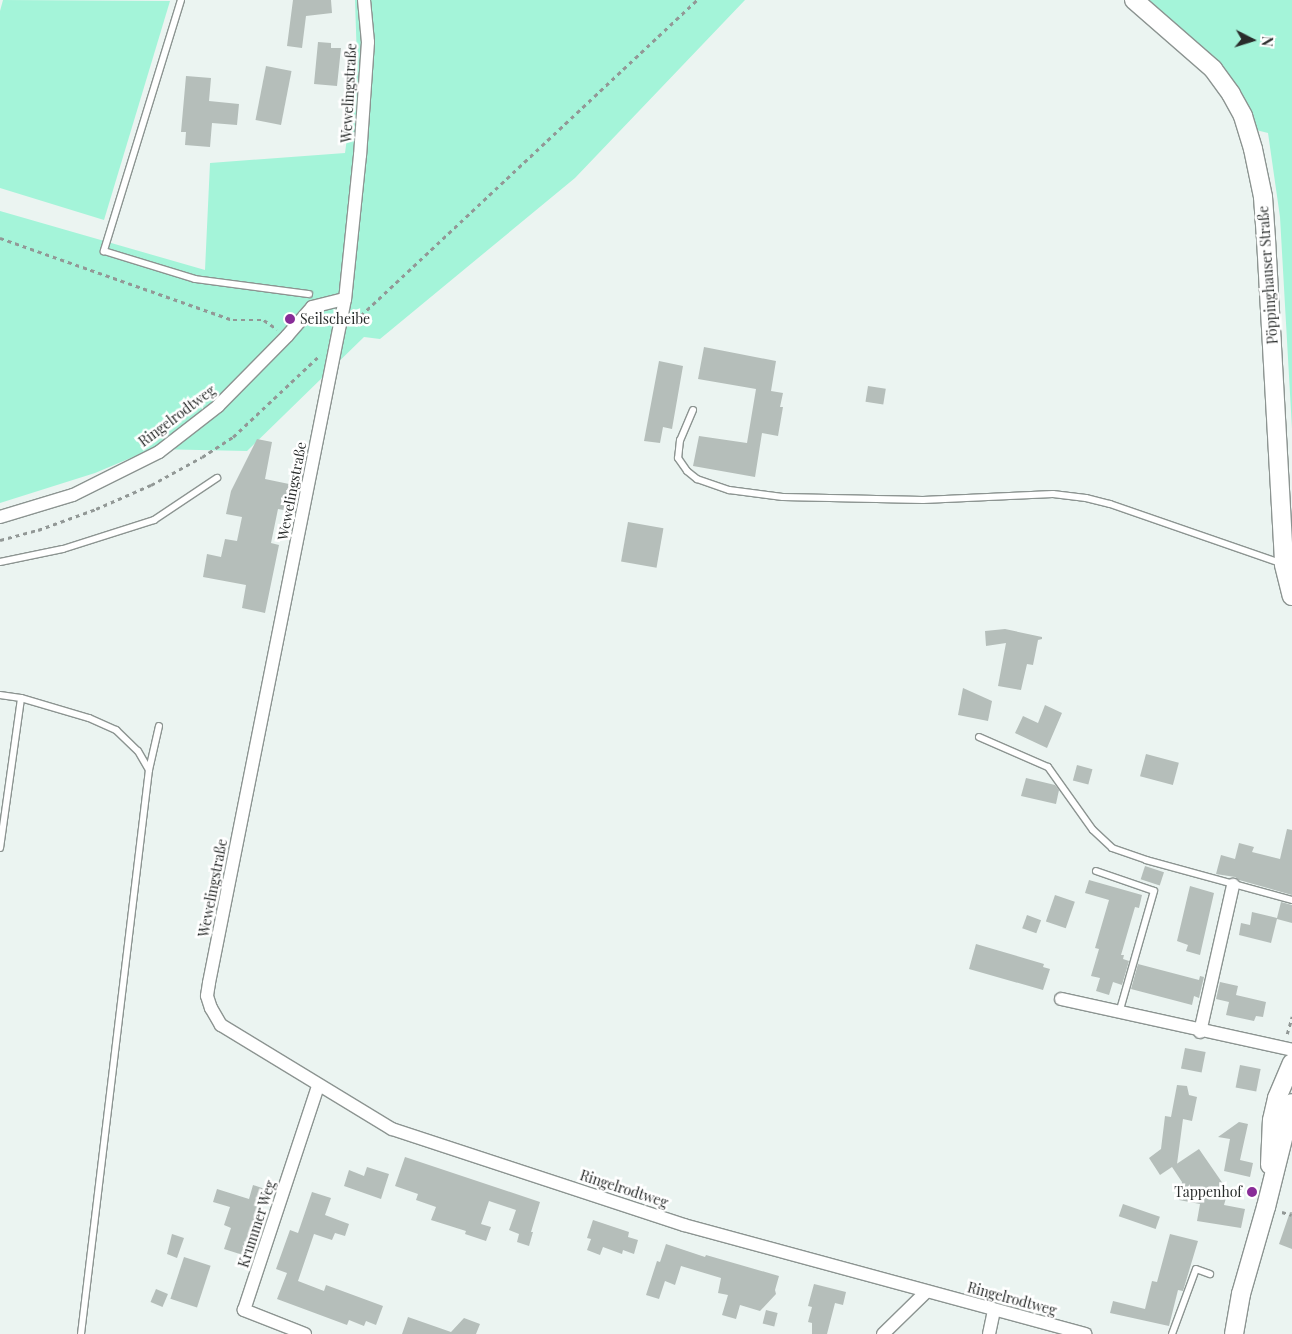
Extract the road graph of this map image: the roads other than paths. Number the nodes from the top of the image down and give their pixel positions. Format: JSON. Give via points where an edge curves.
{"nodes":[{"id":1,"x":181,"y":0,"type":"edge"},
{"id":2,"x":364,"y":0,"type":"edge"},
{"id":3,"x":1134,"y":0,"type":"edge"},
{"id":4,"x":309,"y":294,"type":"dead end"},
{"id":5,"x":345,"y":299,"type":"junction"},
{"id":6,"x":693,"y":410,"type":"dead end"},
{"id":7,"x":218,"y":478,"type":"dead end"},
{"id":8,"x":0,"y":517,"type":"edge"},
{"id":9,"x":0,"y":562,"type":"edge"},
{"id":10,"x":1284,"y":565,"type":"junction"},
{"id":11,"x":1292,"y":596,"type":"edge"},
{"id":12,"x":0,"y":695,"type":"edge"},
{"id":13,"x":21,"y":698,"type":"junction"},
{"id":14,"x":159,"y":726,"type":"dead end"},
{"id":15,"x":979,"y":737,"type":"dead end"},
{"id":16,"x":149,"y":770,"type":"junction"},
{"id":17,"x":0,"y":848,"type":"edge"},
{"id":18,"x":1096,"y":871,"type":"dead end"},
{"id":19,"x":1233,"y":885,"type":"junction"},
{"id":20,"x":1292,"y":900,"type":"edge"},
{"id":21,"x":209,"y":983,"type":"joint"},
{"id":22,"x":1061,"y":999,"type":"dead end"},
{"id":23,"x":1119,"y":1013,"type":"junction"},
{"id":24,"x":1200,"y":1032,"type":"junction"},
{"id":25,"x":1289,"y":1054,"type":"edge"},
{"id":26,"x":318,"y":1086,"type":"junction"},
{"id":27,"x":1292,"y":1103,"type":"edge"},
{"id":28,"x":1270,"y":1188,"type":"junction"},
{"id":29,"x":1210,"y":1274,"type":"dead end"},
{"id":30,"x":926,"y":1292,"type":"junction"},
{"id":31,"x":994,"y":1310,"type":"junction"},
{"id":32,"x":81,"y":1334,"type":"edge"},
{"id":33,"x":305,"y":1334,"type":"edge"},
{"id":34,"x":883,"y":1334,"type":"edge"},
{"id":35,"x":989,"y":1334,"type":"edge"},
{"id":36,"x":1085,"y":1334,"type":"edge"},
{"id":37,"x":1172,"y":1334,"type":"edge"},
{"id":38,"x":1234,"y":1334,"type":"edge"}],
"edges":[{"from":1,"to":4,"type":"lane","via":[[104,251],[195,279]]},
{"from":2,"to":5,"type":"street","name":"Wewelingstraße","via":[[368,42]]},
{"from":3,"to":10,"type":"main road","name":"Pöppinghauser Straße","via":[[1213,69],[1243,116],[1253,149],[1262,197],[1270,292]]},
{"from":5,"to":8,"type":"street","name":"Ringelrodtweg","via":[[312,307],[218,406],[159,452],[73,495]]},
{"from":5,"to":21,"type":"street","name":"Wewelingstraße"},
{"from":6,"to":10,"type":"lane","via":[[680,440],[678,458],[697,479],[730,490],[783,497],[923,500],[1054,494],[1086,498]]},
{"from":7,"to":9,"type":"lane","via":[[154,520],[63,549]]},
{"from":10,"to":11,"type":"main road","name":"Pöppinghauser Straße"},
{"from":12,"to":13,"type":"lane"},
{"from":13,"to":16,"type":"lane","via":[[89,718],[116,730],[138,751]]},
{"from":13,"to":17,"type":"lane"},
{"from":14,"to":16,"type":"lane"},
{"from":15,"to":19,"type":"lane","via":[[1048,767],[1093,830],[1112,848]]},
{"from":16,"to":32,"type":"lane"},
{"from":18,"to":23,"type":"lane","via":[[1154,891]]},
{"from":19,"to":20,"type":"lane"},
{"from":19,"to":24,"type":"street"},
{"from":21,"to":26,"type":"street","name":"Ringelrodtweg","via":[[207,996],[221,1025]]},
{"from":22,"to":23,"type":"street"},
{"from":23,"to":24,"type":"street"},
{"from":24,"to":25,"type":"street"},
{"from":25,"to":28,"type":"main road","via":[[1272,1120]]},
{"from":26,"to":30,"type":"street","name":"Ringelrodtweg","via":[[392,1129],[684,1225]]},
{"from":26,"to":33,"type":"street","name":"Krummer Weg","via":[[244,1310]]},
{"from":27,"to":28,"type":"main road"},
{"from":28,"to":38,"type":"main road","via":[[1241,1294]]},
{"from":29,"to":37,"type":"lane","via":[[1196,1269]]},
{"from":30,"to":31,"type":"street","name":"Ringelrodtweg"},
{"from":30,"to":34,"type":"street"},
{"from":31,"to":35,"type":"street"},
{"from":31,"to":36,"type":"street","name":"Ringelrodtweg"}]}
